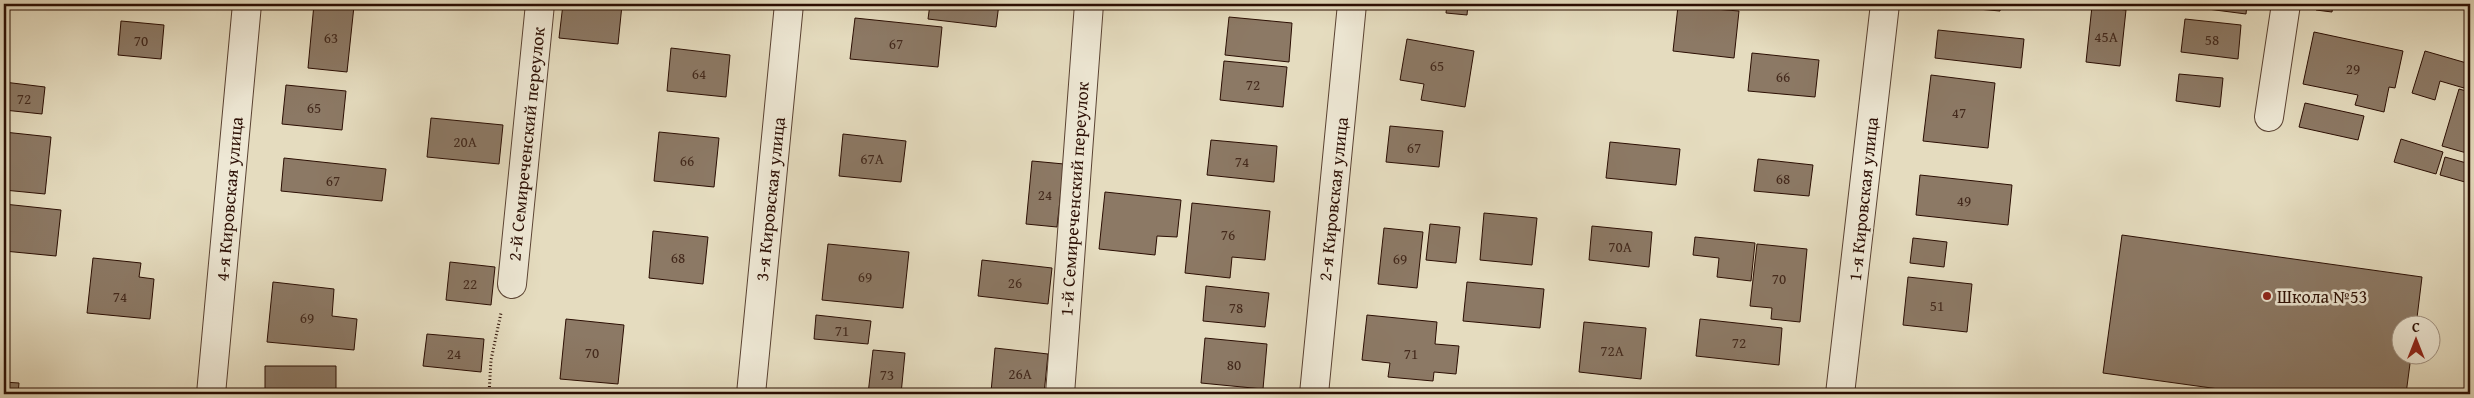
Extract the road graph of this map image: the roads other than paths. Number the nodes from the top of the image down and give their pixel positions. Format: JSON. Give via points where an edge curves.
{"nodes":[{"id":1,"x":247,"y":4,"type":"edge"},
{"id":2,"x":540,"y":4,"type":"edge"},
{"id":3,"x":789,"y":4,"type":"edge"},
{"id":4,"x":1089,"y":4,"type":"edge"},
{"id":5,"x":1352,"y":4,"type":"edge"},
{"id":6,"x":1885,"y":4,"type":"edge"},
{"id":7,"x":2286,"y":4,"type":"edge"},
{"id":8,"x":2269,"y":117,"type":"dead end"},
{"id":9,"x":512,"y":284,"type":"road end"},
{"id":10,"x":211,"y":394,"type":"edge"},
{"id":11,"x":751,"y":394,"type":"edge"},
{"id":12,"x":1060,"y":394,"type":"edge"},
{"id":13,"x":1314,"y":394,"type":"edge"},
{"id":14,"x":1840,"y":394,"type":"edge"}],
"edges":[{"from":1,"to":10,"type":"street","name":"4-я Кировская улица"},
{"from":2,"to":9,"type":"street","name":"2-й Семиреченский переулок"},
{"from":3,"to":11,"type":"street","name":"3-я Кировская улица"},
{"from":4,"to":12,"type":"street","name":"1-й Семиреченский переулок"},
{"from":5,"to":13,"type":"street","name":"2-я Кировская улица"},
{"from":6,"to":14,"type":"street","name":"1-я Кировская улица"},
{"from":7,"to":8,"type":"street"}]}
